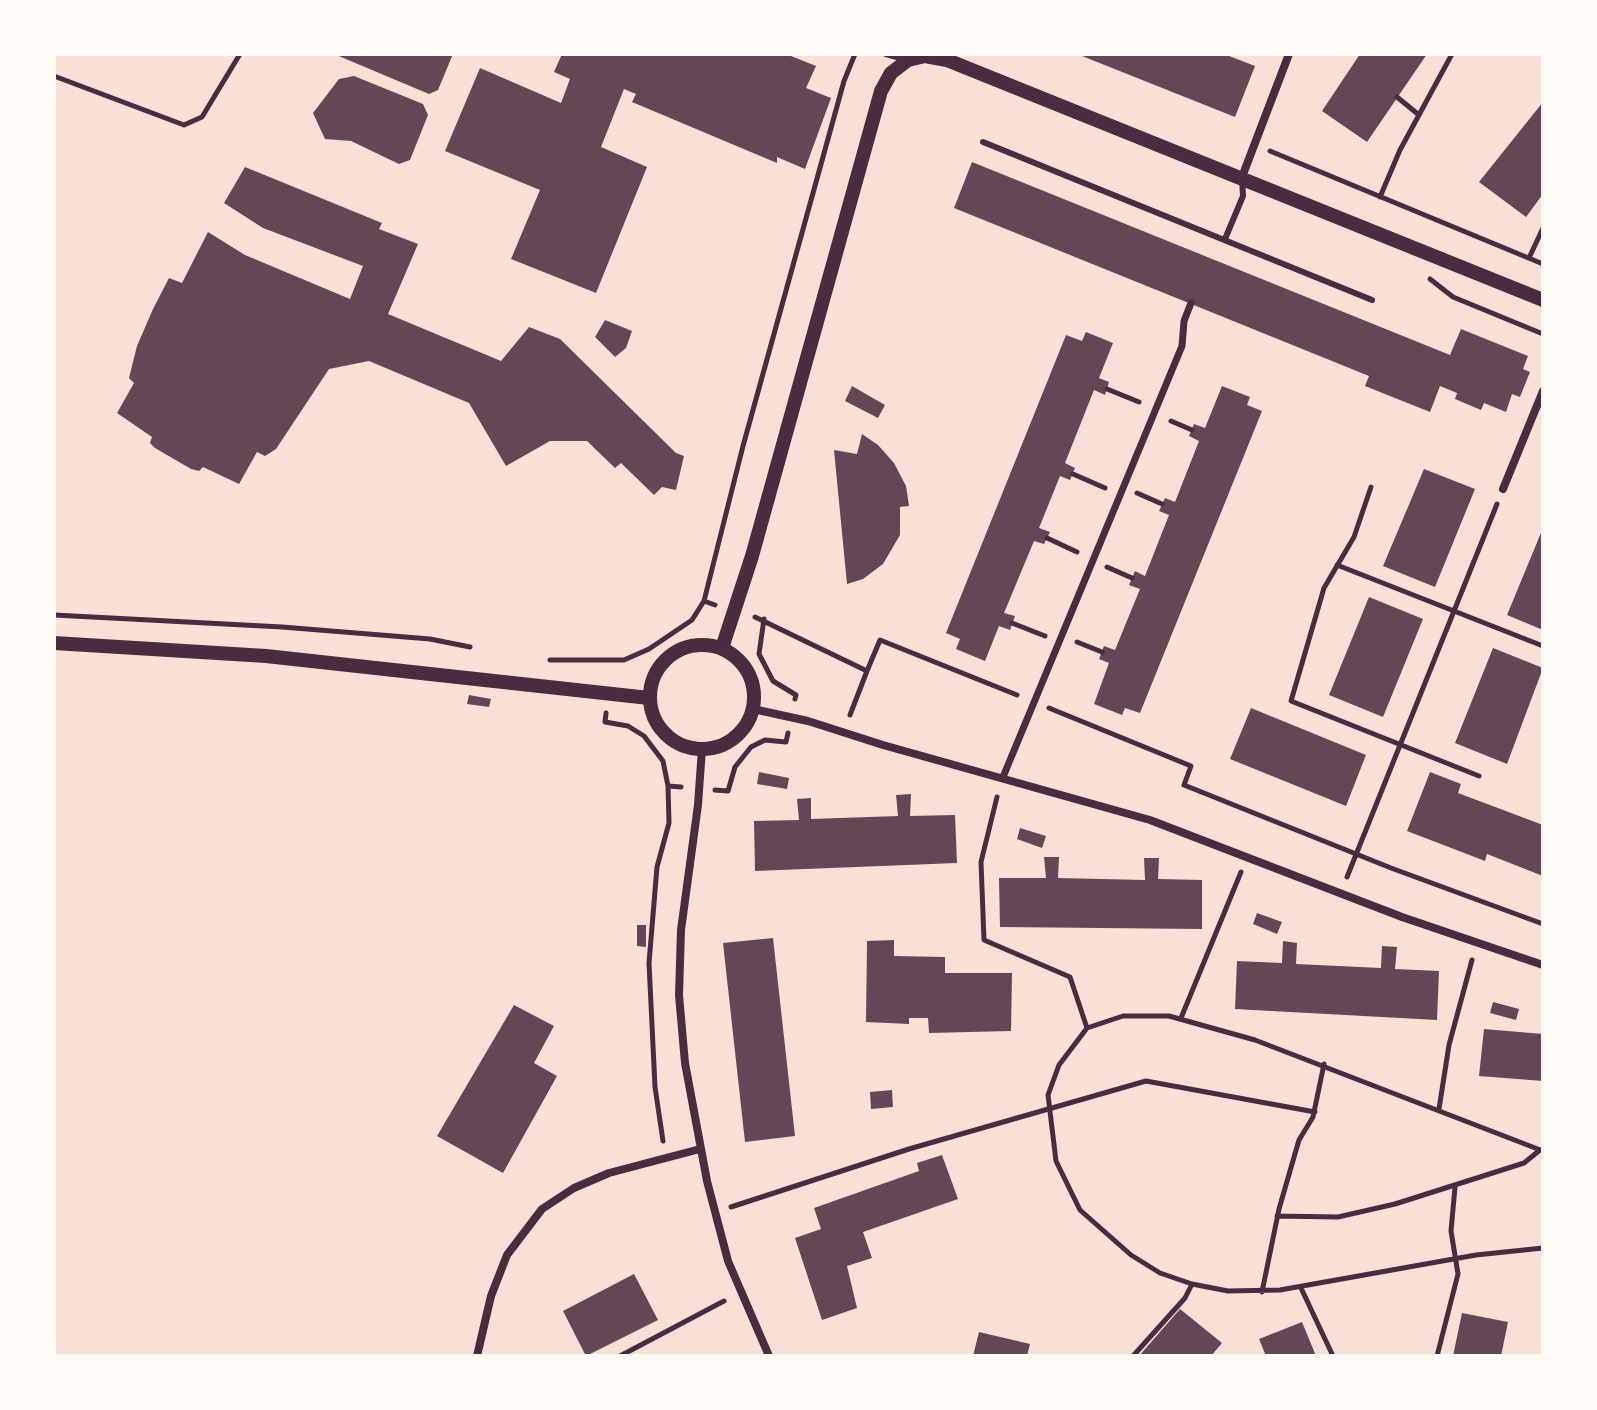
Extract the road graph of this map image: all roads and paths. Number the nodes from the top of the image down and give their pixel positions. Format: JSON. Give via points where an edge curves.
{"nodes":[{"id":1,"x":240,"y":54,"type":"edge"},
{"id":2,"x":855,"y":54,"type":"edge"},
{"id":3,"x":886,"y":54,"type":"edge"},
{"id":4,"x":1289,"y":54,"type":"edge"},
{"id":5,"x":1452,"y":54,"type":"edge"},
{"id":6,"x":908,"y":57,"type":"edge"},
{"id":7,"x":54,"y":76,"type":"edge"},
{"id":8,"x":1397,"y":97,"type":"dead end"},
{"id":9,"x":1419,"y":115,"type":"junction"},
{"id":10,"x":983,"y":142,"type":"dead end"},
{"id":11,"x":1254,"y":145,"type":"junction"},
{"id":12,"x":1242,"y":177,"type":"junction"},
{"id":13,"x":1380,"y":197,"type":"junction"},
{"id":14,"x":1543,"y":228,"type":"edge"},
{"id":15,"x":1225,"y":239,"type":"junction"},
{"id":16,"x":1529,"y":258,"type":"junction"},
{"id":17,"x":1543,"y":264,"type":"edge"},
{"id":18,"x":1422,"y":271,"type":"dead end"},
{"id":19,"x":1372,"y":300,"type":"dead end"},
{"id":20,"x":1543,"y":300,"type":"edge"},
{"id":21,"x":1191,"y":303,"type":"dead end"},
{"id":22,"x":1543,"y":334,"type":"edge"},
{"id":23,"x":1107,"y":389,"type":"dead end"},
{"id":24,"x":1543,"y":391,"type":"edge"},
{"id":25,"x":1156,"y":408,"type":"junction"},
{"id":26,"x":1073,"y":474,"type":"dead end"},
{"id":27,"x":1371,"y":487,"type":"dead end"},
{"id":28,"x":1503,"y":489,"type":"joint"},
{"id":29,"x":1119,"y":494,"type":"junction"},
{"id":30,"x":1047,"y":538,"type":"dead end"},
{"id":31,"x":1092,"y":560,"type":"junction"},
{"id":32,"x":1337,"y":565,"type":"junction"},
{"id":33,"x":704,"y":601,"type":"junction"},
{"id":34,"x":735,"y":611,"type":"junction"},
{"id":35,"x":1454,"y":611,"type":"junction"},
{"id":36,"x":54,"y":615,"type":"edge"},
{"id":37,"x":764,"y":619,"type":"junction"},
{"id":38,"x":1012,"y":623,"type":"dead end"},
{"id":39,"x":1059,"y":641,"type":"junction"},
{"id":40,"x":54,"y":643,"type":"edge"},
{"id":41,"x":1543,"y":646,"type":"edge"},
{"id":42,"x":470,"y":647,"type":"dead end"},
{"id":43,"x":722,"y":648,"type":"junction"},
{"id":44,"x":550,"y":660,"type":"dead end"},
{"id":45,"x":615,"y":661,"type":"junction"},
{"id":46,"x":867,"y":671,"type":"junction"},
{"id":47,"x":610,"y":693,"type":"junction"},
{"id":48,"x":649,"y":698,"type":"junction"},
{"id":49,"x":1034,"y":702,"type":"junction"},
{"id":50,"x":753,"y":709,"type":"junction"},
{"id":51,"x":792,"y":718,"type":"junction"},
{"id":52,"x":843,"y":733,"type":"junction"},
{"id":53,"x":1402,"y":745,"type":"junction"},
{"id":54,"x":702,"y":749,"type":"junction"},
{"id":55,"x":1479,"y":776,"type":"dead end"},
{"id":56,"x":1003,"y":777,"type":"junction"},
{"id":57,"x":668,"y":786,"type":"junction"},
{"id":58,"x":700,"y":789,"type":"junction"},
{"id":59,"x":1357,"y":853,"type":"junction"},
{"id":60,"x":1248,"y":856,"type":"junction"},
{"id":61,"x":1340,"y":893,"type":"junction"},
{"id":62,"x":1543,"y":924,"type":"edge"},
{"id":63,"x":1477,"y":944,"type":"junction"},
{"id":64,"x":1543,"y":965,"type":"edge"},
{"id":65,"x":1181,"y":1018,"type":"junction"},
{"id":66,"x":1087,"y":1028,"type":"junction"},
{"id":67,"x":1324,"y":1064,"type":"junction"},
{"id":68,"x":1048,"y":1109,"type":"junction"},
{"id":69,"x":1439,"y":1109,"type":"junction"},
{"id":70,"x":1315,"y":1112,"type":"junction"},
{"id":71,"x":700,"y":1149,"type":"junction"},
{"id":72,"x":1542,"y":1150,"type":"edge"},
{"id":73,"x":666,"y":1158,"type":"junction"},
{"id":74,"x":1455,"y":1187,"type":"junction"},
{"id":75,"x":714,"y":1212,"type":"junction"},
{"id":76,"x":1277,"y":1216,"type":"junction"},
{"id":77,"x":1543,"y":1248,"type":"edge"},
{"id":78,"x":1456,"y":1258,"type":"junction"},
{"id":79,"x":1192,"y":1284,"type":"junction"},
{"id":80,"x":1301,"y":1288,"type":"junction"},
{"id":81,"x":1262,"y":1292,"type":"junction"},
{"id":82,"x":739,"y":1293,"type":"junction"},
{"id":83,"x":477,"y":1356,"type":"edge"},
{"id":84,"x":620,"y":1356,"type":"edge"},
{"id":85,"x":769,"y":1356,"type":"edge"},
{"id":86,"x":1133,"y":1356,"type":"edge"},
{"id":87,"x":1333,"y":1356,"type":"edge"},
{"id":88,"x":1437,"y":1356,"type":"edge"}],
"edges":[{"from":1,"to":7,"type":"path","via":[[202,117],[184,125]]},
{"from":2,"to":33,"type":"path"},
{"from":3,"to":6,"type":"lane"},
{"from":4,"to":11,"type":"street"},
{"from":5,"to":9,"type":"path"},
{"from":6,"to":12,"type":"street","via":[[947,60]]},
{"from":6,"to":34,"type":"street","via":[[881,91]]},
{"from":8,"to":9,"type":"path"},
{"from":9,"to":13,"type":"path"},
{"from":10,"to":15,"type":"lane"},
{"from":11,"to":12,"type":"street"},
{"from":11,"to":13,"type":"path"},
{"from":12,"to":15,"type":"lane","via":[[1243,196]]},
{"from":12,"to":20,"type":"street"},
{"from":13,"to":16,"type":"path"},
{"from":14,"to":16,"type":"path"},
{"from":15,"to":19,"type":"lane"},
{"from":16,"to":17,"type":"path"},
{"from":18,"to":22,"type":"path","via":[[1453,297]]},
{"from":21,"to":25,"type":"street","via":[[1182,346]]},
{"from":23,"to":25,"type":"path"},
{"from":24,"to":28,"type":"street"},
{"from":25,"to":29,"type":"street"},
{"from":26,"to":29,"type":"path"},
{"from":27,"to":32,"type":"path","via":[[1354,537]]},
{"from":28,"to":35,"type":"path"},
{"from":29,"to":31,"type":"street"},
{"from":30,"to":31,"type":"path"},
{"from":31,"to":39,"type":"street"},
{"from":32,"to":35,"type":"path"},
{"from":32,"to":53,"type":"path","via":[[1324,588],[1291,701]]},
{"from":33,"to":34,"type":"path"},
{"from":33,"to":45,"type":"path","via":[[692,620],[649,649]]},
{"from":34,"to":37,"type":"path"},
{"from":34,"to":43,"type":"street"},
{"from":35,"to":41,"type":"path"},
{"from":35,"to":53,"type":"path"},
{"from":36,"to":42,"type":"path","via":[[282,627]]},
{"from":37,"to":46,"type":"path"},
{"from":37,"to":51,"type":"path","via":[[759,654],[773,681],[796,695]]},
{"from":38,"to":39,"type":"path"},
{"from":39,"to":49,"type":"street"},
{"from":40,"to":47,"type":"street","via":[[266,656]]},
{"from":43,"to":48,"type":"street","via":[[697,644],[674,653],[656,672]]},
{"from":43,"to":50,"type":"street","via":[[739,657],[751,674]]},
{"from":44,"to":45,"type":"path"},
{"from":45,"to":47,"type":"path"},
{"from":46,"to":49,"type":"path","via":[[880,640]]},
{"from":46,"to":52,"type":"path"},
{"from":47,"to":48,"type":"street"},
{"from":47,"to":57,"type":"path","via":[[605,722],[628,726],[644,736],[663,761]]},
{"from":48,"to":54,"type":"street","via":[[665,734]]},
{"from":49,"to":56,"type":"street"},
{"from":49,"to":59,"type":"path","via":[[1191,766],[1184,785]]},
{"from":50,"to":51,"type":"street"},
{"from":50,"to":54,"type":"street","via":[[734,738]]},
{"from":51,"to":52,"type":"street"},
{"from":51,"to":58,"type":"path","via":[[786,742],[765,740],[751,747],[735,767],[728,791]]},
{"from":52,"to":56,"type":"street"},
{"from":53,"to":55,"type":"path"},
{"from":53,"to":59,"type":"path"},
{"from":54,"to":58,"type":"street"},
{"from":56,"to":60,"type":"street","via":[[1127,812]]},
{"from":56,"to":66,"type":"path","via":[[981,862],[984,940],[1070,977]]},
{"from":57,"to":58,"type":"path"},
{"from":57,"to":73,"type":"path","via":[[669,823],[657,867],[649,963],[655,1087]]},
{"from":58,"to":71,"type":"street","via":[[682,917],[679,995]]},
{"from":59,"to":61,"type":"path"},
{"from":59,"to":62,"type":"path"},
{"from":60,"to":61,"type":"street"},
{"from":60,"to":65,"type":"path"},
{"from":61,"to":63,"type":"street"},
{"from":63,"to":64,"type":"street"},
{"from":63,"to":69,"type":"path","via":[[1449,1045]]},
{"from":65,"to":66,"type":"path","via":[[1123,1016]]},
{"from":65,"to":67,"type":"path"},
{"from":66,"to":68,"type":"path","via":[[1059,1065]]},
{"from":67,"to":69,"type":"path"},
{"from":67,"to":70,"type":"path"},
{"from":68,"to":70,"type":"path","via":[[1150,1080]]},
{"from":68,"to":75,"type":"path"},
{"from":68,"to":79,"type":"path","via":[[1056,1161],[1080,1210],[1131,1255]]},
{"from":69,"to":72,"type":"path"},
{"from":70,"to":76,"type":"path","via":[[1299,1140]]},
{"from":71,"to":73,"type":"street"},
{"from":71,"to":75,"type":"street"},
{"from":72,"to":74,"type":"path","via":[[1524,1163]]},
{"from":73,"to":83,"type":"street","via":[[574,1188],[530,1222],[498,1275]]},
{"from":74,"to":76,"type":"path","via":[[1338,1217]]},
{"from":74,"to":78,"type":"path","via":[[1451,1231]]},
{"from":75,"to":82,"type":"street"},
{"from":76,"to":81,"type":"path"},
{"from":77,"to":78,"type":"path"},
{"from":78,"to":80,"type":"path"},
{"from":78,"to":88,"type":"path","via":[[1457,1281]]},
{"from":79,"to":81,"type":"path"},
{"from":79,"to":86,"type":"path"},
{"from":80,"to":81,"type":"path"},
{"from":80,"to":87,"type":"path"},
{"from":82,"to":84,"type":"path"},
{"from":82,"to":85,"type":"street"}]}
